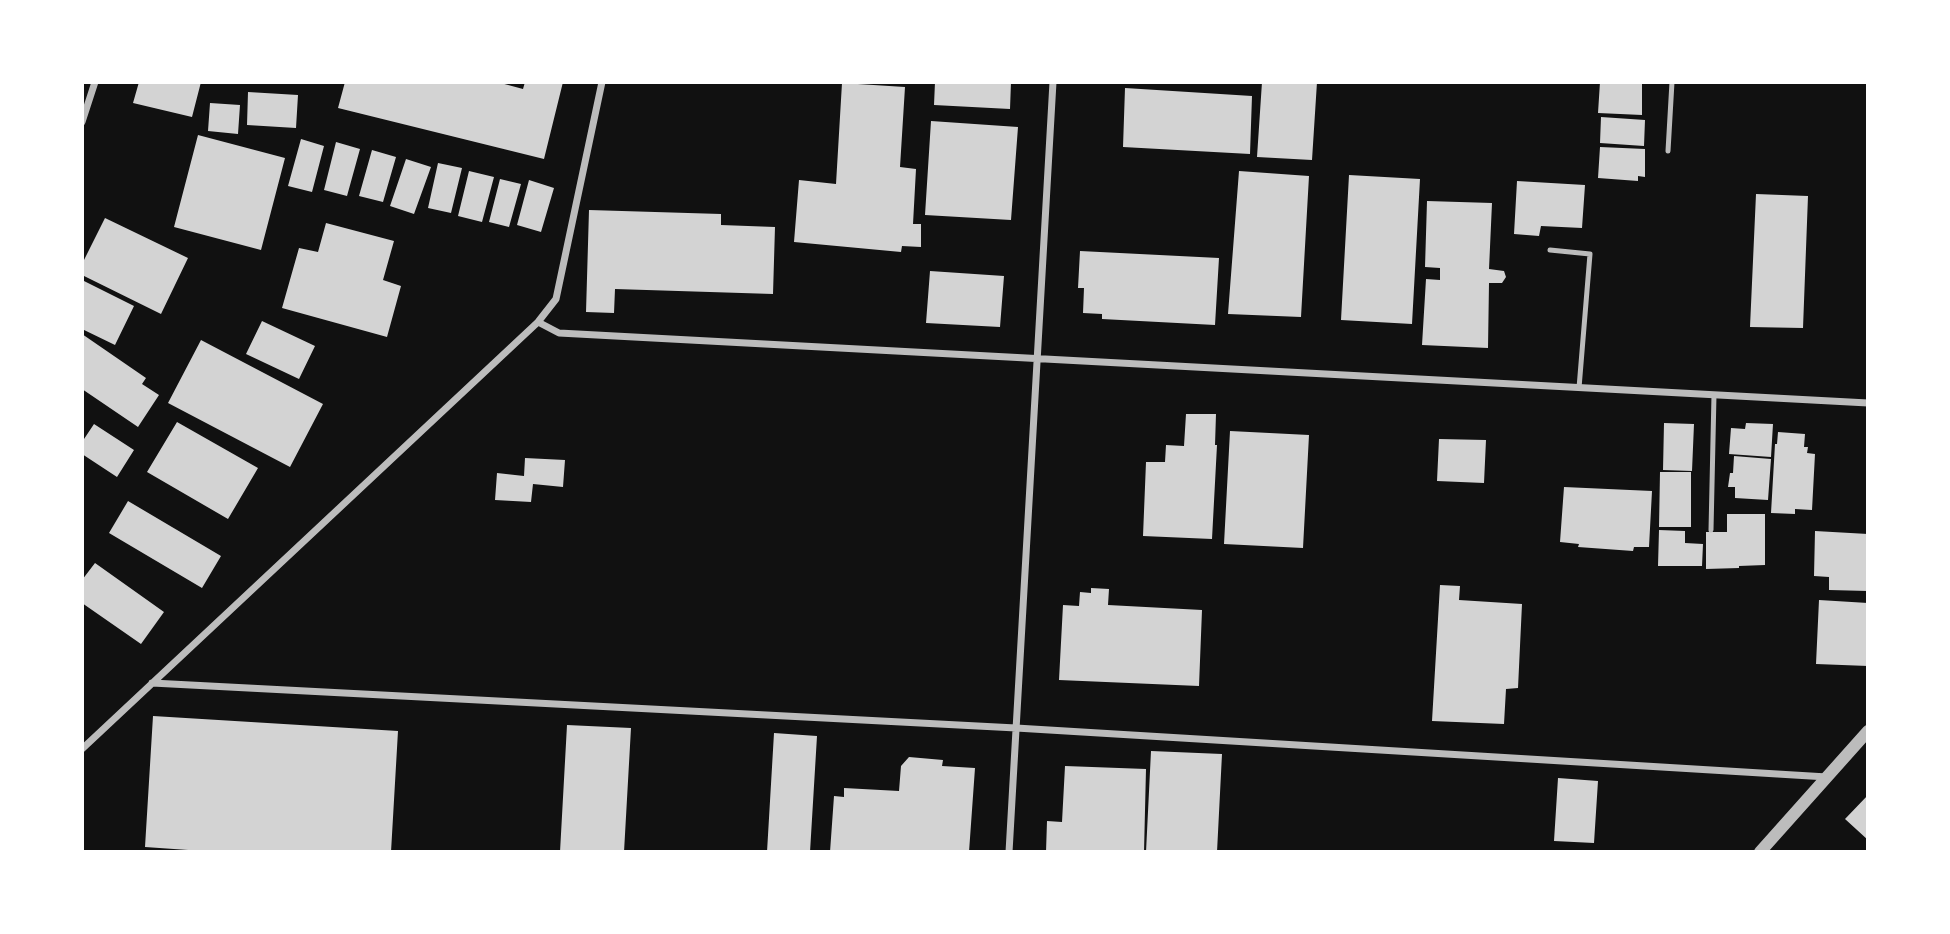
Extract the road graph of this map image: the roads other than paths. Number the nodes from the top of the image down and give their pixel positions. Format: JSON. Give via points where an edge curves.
{"nodes":[{"id":1,"x":95,"y":82,"type":"edge"},
{"id":2,"x":602,"y":82,"type":"edge"},
{"id":3,"x":1053,"y":82,"type":"edge"},
{"id":4,"x":1672,"y":82,"type":"edge"},
{"id":5,"x":82,"y":122,"type":"edge"},
{"id":6,"x":1668,"y":151,"type":"dead end"},
{"id":7,"x":1550,"y":250,"type":"dead end"},
{"id":8,"x":538,"y":322,"type":"junction"},
{"id":9,"x":1037,"y":358,"type":"junction"},
{"id":10,"x":1579,"y":388,"type":"junction"},
{"id":11,"x":1714,"y":395,"type":"junction"},
{"id":12,"x":1868,"y":403,"type":"edge"},
{"id":13,"x":1711,"y":530,"type":"dead end"},
{"id":14,"x":152,"y":683,"type":"junction"},
{"id":15,"x":1016,"y":728,"type":"junction"},
{"id":16,"x":1868,"y":731,"type":"edge"},
{"id":17,"x":82,"y":749,"type":"edge"},
{"id":18,"x":1828,"y":777,"type":"junction"},
{"id":19,"x":1009,"y":852,"type":"edge"},
{"id":20,"x":1760,"y":852,"type":"edge"}],
"edges":[{"from":1,"to":5,"type":"street"},
{"from":2,"to":8,"type":"street","via":[[556,299]]},
{"from":3,"to":9,"type":"street"},
{"from":4,"to":6,"type":"lane"},
{"from":7,"to":10,"type":"lane","via":[[1590,254]]},
{"from":8,"to":9,"type":"street","via":[[559,333]]},
{"from":8,"to":14,"type":"street"},
{"from":9,"to":10,"type":"street"},
{"from":9,"to":15,"type":"street"},
{"from":10,"to":11,"type":"street"},
{"from":11,"to":12,"type":"street"},
{"from":11,"to":13,"type":"lane"},
{"from":14,"to":15,"type":"street"},
{"from":14,"to":17,"type":"street"},
{"from":15,"to":18,"type":"street"},
{"from":15,"to":19,"type":"street"},
{"from":16,"to":18,"type":"street"},
{"from":18,"to":20,"type":"street"}]}
